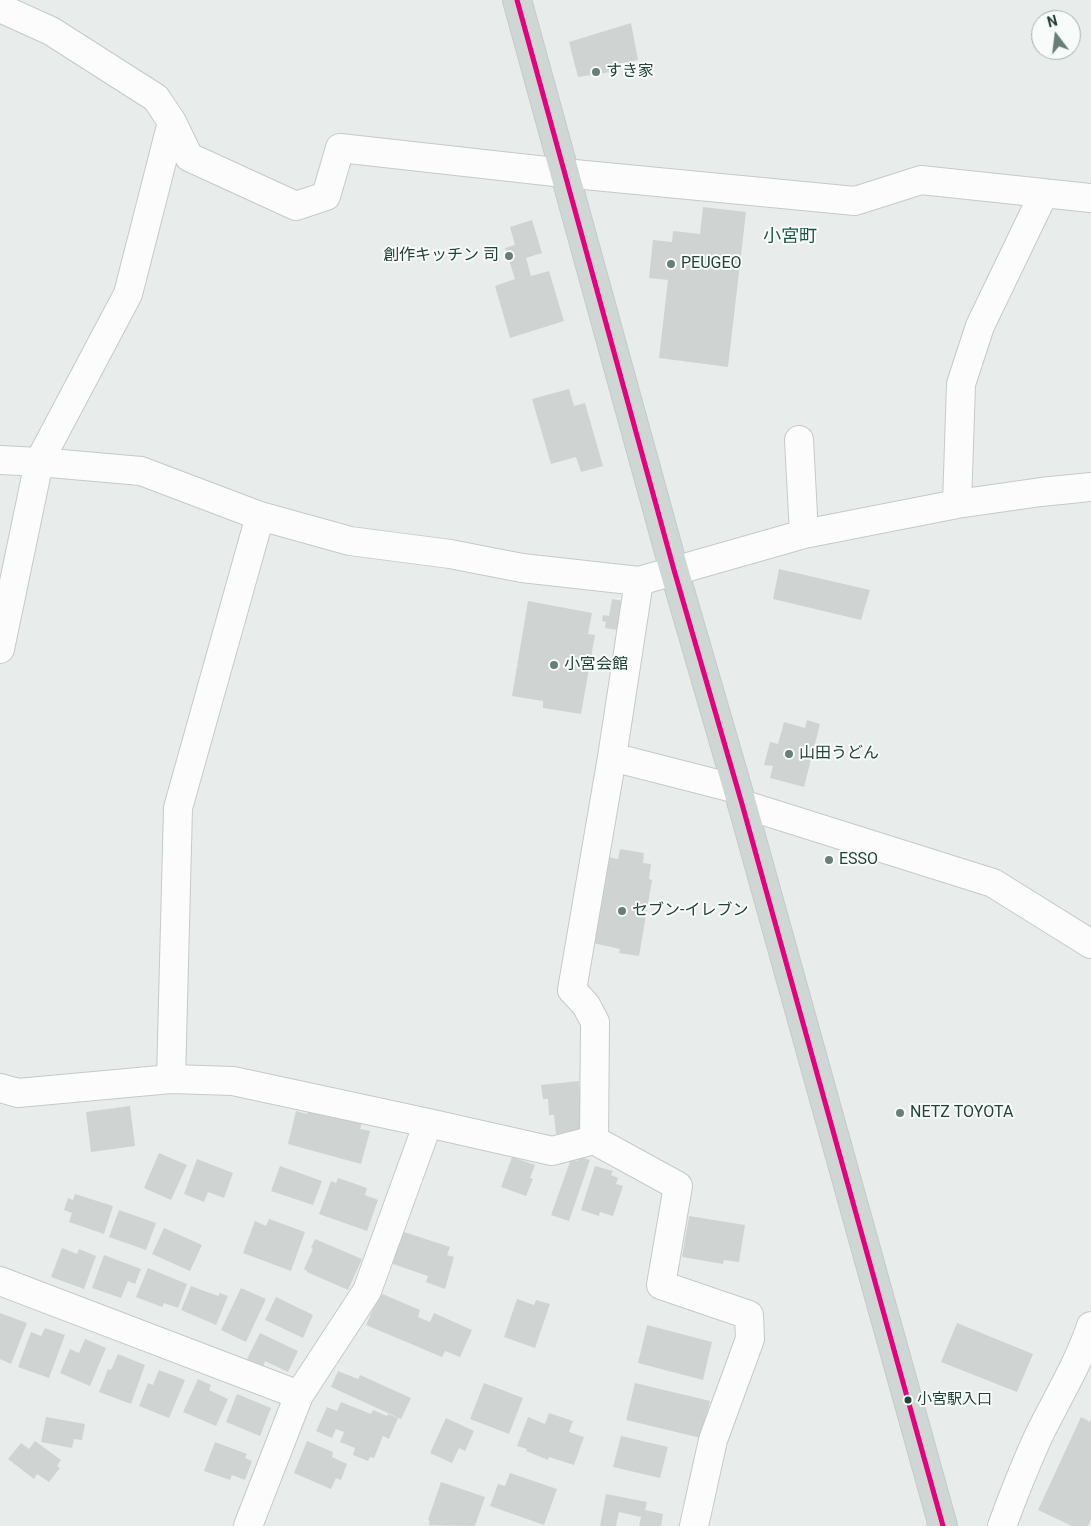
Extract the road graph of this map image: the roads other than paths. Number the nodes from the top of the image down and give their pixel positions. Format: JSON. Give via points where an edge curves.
{"nodes":[{"id":1,"x":517,"y":0,"type":"edge"},
{"id":2,"x":0,"y":8,"type":"edge"},
{"id":3,"x":172,"y":122,"type":"junction"},
{"id":4,"x":564,"y":174,"type":"junction"},
{"id":5,"x":1044,"y":193,"type":"junction"},
{"id":6,"x":1091,"y":198,"type":"edge"},
{"id":7,"x":799,"y":440,"type":"dead end"},
{"id":8,"x":0,"y":460,"type":"edge"},
{"id":9,"x":39,"y":462,"type":"junction"},
{"id":10,"x":1091,"y":488,"type":"edge"},
{"id":11,"x":957,"y":504,"type":"junction"},
{"id":12,"x":260,"y":516,"type":"junction"},
{"id":13,"x":804,"y":534,"type":"junction"},
{"id":14,"x":674,"y":570,"type":"junction"},
{"id":15,"x":638,"y":581,"type":"junction"},
{"id":16,"x":0,"y":649,"type":"edge"},
{"id":17,"x":612,"y":757,"type":"junction"},
{"id":18,"x":740,"y":797,"type":"junction"},
{"id":19,"x":1091,"y":944,"type":"edge"},
{"id":20,"x":171,"y":1079,"type":"junction"},
{"id":21,"x":0,"y":1088,"type":"edge"},
{"id":22,"x":428,"y":1123,"type":"junction"},
{"id":23,"x":594,"y":1140,"type":"junction"},
{"id":24,"x":0,"y":1281,"type":"edge"},
{"id":25,"x":1091,"y":1326,"type":"edge"},
{"id":26,"x":299,"y":1395,"type":"junction"},
{"id":27,"x":248,"y":1526,"type":"edge"},
{"id":28,"x":694,"y":1526,"type":"edge"},
{"id":29,"x":943,"y":1526,"type":"edge"},
{"id":30,"x":1002,"y":1526,"type":"edge"}],
"edges":[{"from":1,"to":4,"type":"main road"},
{"from":2,"to":3,"type":"street","via":[[51,31],[156,98]]},
{"from":3,"to":4,"type":"street","via":[[189,157],[296,206],[326,196],[340,148]]},
{"from":3,"to":9,"type":"street","via":[[128,294]]},
{"from":4,"to":5,"type":"street","via":[[855,201],[921,180]]},
{"from":4,"to":14,"type":"main road"},
{"from":5,"to":6,"type":"street"},
{"from":5,"to":11,"type":"street","via":[[980,326],[961,384]]},
{"from":7,"to":13,"type":"street"},
{"from":8,"to":9,"type":"street"},
{"from":9,"to":12,"type":"street","via":[[141,472]]},
{"from":9,"to":16,"type":"street"},
{"from":10,"to":11,"type":"street"},
{"from":11,"to":13,"type":"street"},
{"from":12,"to":15,"type":"street","via":[[350,540],[522,568]]},
{"from":12,"to":20,"type":"street","via":[[178,808]]},
{"from":13,"to":14,"type":"street"},
{"from":14,"to":15,"type":"street"},
{"from":14,"to":18,"type":"main road"},
{"from":15,"to":17,"type":"street"},
{"from":17,"to":18,"type":"street"},
{"from":17,"to":23,"type":"street","via":[[572,990],[586,1005],[595,1022]]},
{"from":18,"to":19,"type":"street","via":[[993,883]]},
{"from":18,"to":29,"type":"main road"},
{"from":20,"to":21,"type":"street","via":[[18,1093]]},
{"from":20,"to":22,"type":"street","via":[[233,1081]]},
{"from":22,"to":23,"type":"street","via":[[552,1151]]},
{"from":22,"to":26,"type":"street","via":[[367,1292]]},
{"from":23,"to":28,"type":"street","via":[[678,1186],[662,1285],[749,1315],[750,1339],[712,1440]]},
{"from":24,"to":26,"type":"street"},
{"from":25,"to":30,"type":"street","via":[[1038,1438]]},
{"from":26,"to":27,"type":"street"}]}
